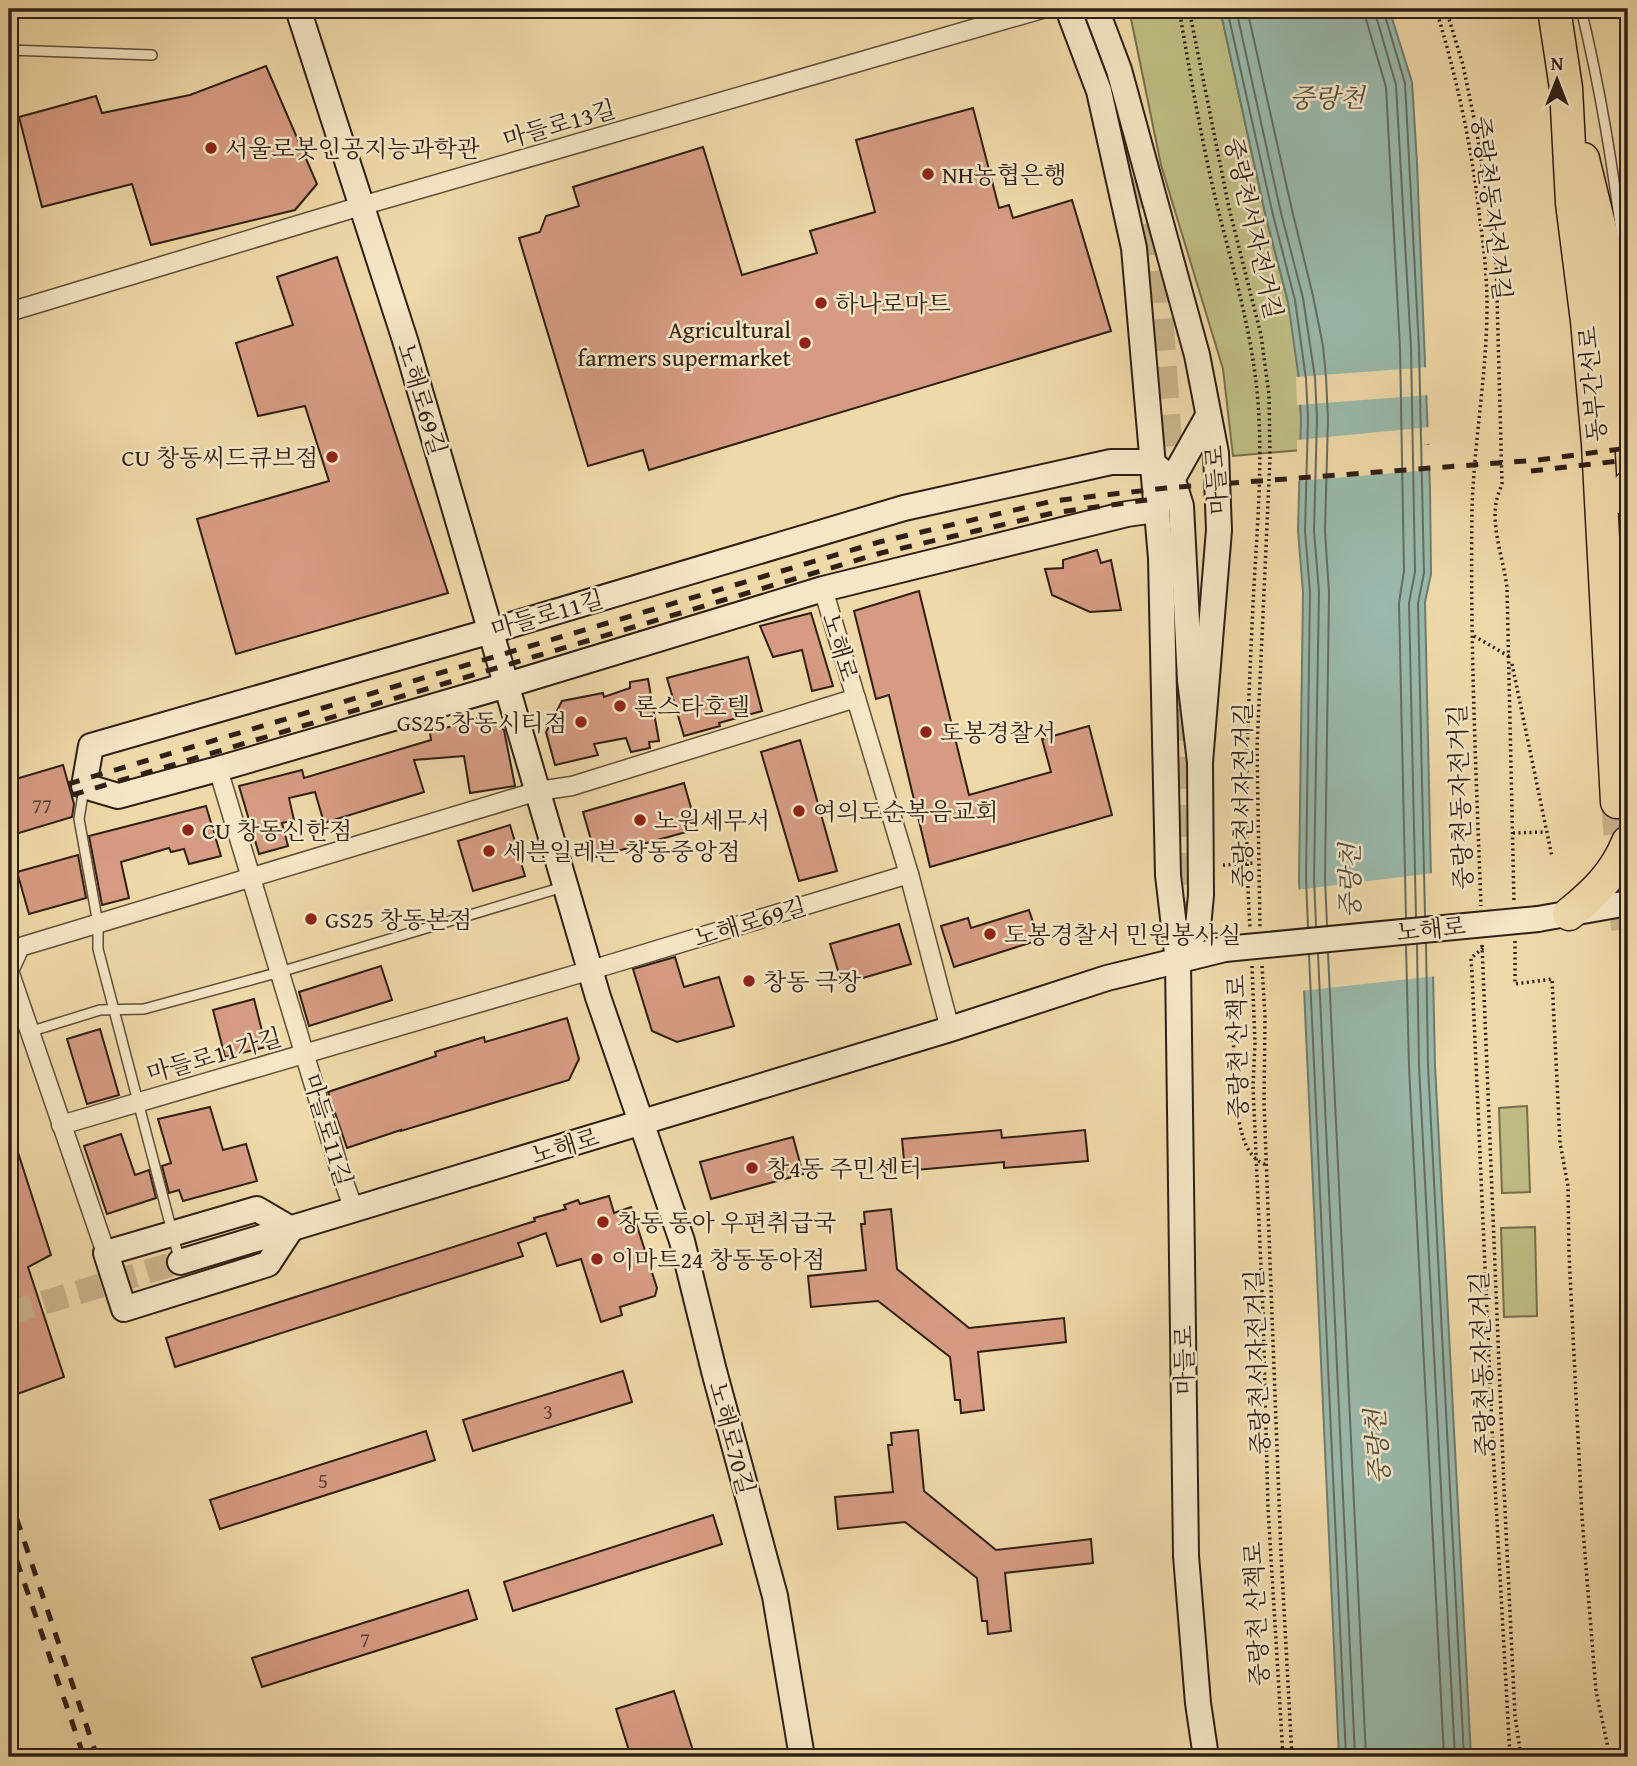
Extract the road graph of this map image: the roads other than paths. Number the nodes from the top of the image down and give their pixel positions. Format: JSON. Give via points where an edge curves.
{"nodes":[{"id":1,"x":298,"y":9,"type":"edge"},
{"id":2,"x":1042,"y":9,"type":"edge"},
{"id":3,"x":1069,"y":9,"type":"edge"},
{"id":4,"x":1096,"y":9,"type":"edge"},
{"id":5,"x":1554,"y":9,"type":"edge"},
{"id":6,"x":1581,"y":9,"type":"edge"},
{"id":7,"x":9,"y":50,"type":"edge"},
{"id":8,"x":152,"y":55,"type":"dead end"},
{"id":9,"x":1566,"y":89,"type":"junction"},
{"id":10,"x":361,"y":206,"type":"junction"},
{"id":11,"x":1628,"y":300,"type":"edge"},
{"id":12,"x":9,"y":312,"type":"edge"},
{"id":13,"x":1208,"y":416,"type":"junction"},
{"id":14,"x":1622,"y":426,"type":"edge"},
{"id":15,"x":1151,"y":461,"type":"junction"},
{"id":16,"x":1173,"y":480,"type":"junction"},
{"id":17,"x":1625,"y":493,"type":"edge"},
{"id":18,"x":1155,"y":510,"type":"junction"},
{"id":19,"x":1104,"y":520,"type":"junction"},
{"id":20,"x":1161,"y":558,"type":"junction"},
{"id":21,"x":822,"y":589,"type":"junction"},
{"id":22,"x":1628,"y":609,"type":"edge"},
{"id":23,"x":491,"y":631,"type":"junction"},
{"id":24,"x":507,"y":685,"type":"junction"},
{"id":25,"x":856,"y":698,"type":"junction"},
{"id":26,"x":1200,"y":762,"type":"junction"},
{"id":27,"x":218,"y":769,"type":"junction"},
{"id":28,"x":84,"y":786,"type":"junction"},
{"id":29,"x":538,"y":791,"type":"junction"},
{"id":30,"x":1617,"y":803,"type":"tunnel mouth"},
{"id":31,"x":1628,"y":842,"type":"edge"},
{"id":32,"x":909,"y":874,"type":"junction"},
{"id":33,"x":252,"y":877,"type":"junction"},
{"id":34,"x":566,"y":886,"type":"junction"},
{"id":35,"x":1628,"y":903,"type":"edge"},
{"id":36,"x":1569,"y":914,"type":"junction"},
{"id":37,"x":98,"y":924,"type":"junction"},
{"id":38,"x":1178,"y":961,"type":"junction"},
{"id":39,"x":590,"y":970,"type":"junction"},
{"id":40,"x":280,"y":972,"type":"junction"},
{"id":41,"x":113,"y":1010,"type":"junction"},
{"id":42,"x":950,"y":1029,"type":"junction"},
{"id":43,"x":29,"y":1032,"type":"junction"},
{"id":44,"x":305,"y":1054,"type":"junction"},
{"id":45,"x":138,"y":1103,"type":"junction"},
{"id":46,"x":642,"y":1123,"type":"junction"},
{"id":47,"x":61,"y":1125,"type":"junction"},
{"id":48,"x":354,"y":1210,"type":"junction"},
{"id":49,"x":291,"y":1229,"type":"junction"},
{"id":50,"x":172,"y":1234,"type":"junction"},
{"id":51,"x":106,"y":1253,"type":"junction"},
{"id":52,"x":180,"y":1262,"type":"joint"},
{"id":53,"x":802,"y":1757,"type":"edge"},
{"id":54,"x":1206,"y":1757,"type":"edge"}],
"edges":[{"from":1,"to":10,"type":"main road","name":"노해로69길"},
{"from":2,"to":10,"type":"street","name":"마들로13길"},
{"from":3,"to":15,"type":"main road","name":"마들로","via":[[1099,91],[1134,248]]},
{"from":4,"to":13,"type":"main road","name":"마들로","via":[[1119,70],[1197,355]]},
{"from":5,"to":9,"type":"highway","name":"동부간선로"},
{"from":6,"to":11,"type":"lane","via":[[1622,235]]},
{"from":7,"to":8,"type":"lane"},
{"from":9,"to":14,"type":"highway","via":[[1607,257]]},
{"from":9,"to":30,"type":"highway","name":"동부간선로","via":[[1572,203],[1598,444]]},
{"from":10,"to":12,"type":"street","name":"마들로13길"},
{"from":10,"to":23,"type":"main road","name":"노해로69길"},
{"from":13,"to":16,"type":"main road"},
{"from":13,"to":26,"type":"main road","name":"마들로","via":[[1216,453],[1219,530]]},
{"from":14,"to":17,"type":"highway"},
{"from":15,"to":16,"type":"main road"},
{"from":15,"to":18,"type":"main road","name":"마들로"},
{"from":15,"to":23,"type":"main road","name":"마들로11길","via":[[1111,462],[904,508]]},
{"from":16,"to":18,"type":"main road"},
{"from":16,"to":26,"type":"main road","via":[[1181,506],[1190,680]]},
{"from":17,"to":22,"type":"highway","via":[[1620,524]]},
{"from":18,"to":19,"type":"main road"},
{"from":18,"to":20,"type":"main road","name":"마들로"},
{"from":19,"to":20,"type":"main road","via":[[1135,525],[1148,535]]},
{"from":19,"to":21,"type":"main road"},
{"from":20,"to":38,"type":"main road","name":"마들로","via":[[1167,875]]},
{"from":21,"to":24,"type":"main road"},
{"from":21,"to":25,"type":"street","name":"노해로"},
{"from":23,"to":24,"type":"main road","name":"노해로69길"},
{"from":23,"to":28,"type":"main road","name":"마들로11길","via":[[90,746]]},
{"from":24,"to":27,"type":"main road"},
{"from":24,"to":29,"type":"main road","name":"노해로69길"},
{"from":25,"to":29,"type":"street","via":[[572,786]]},
{"from":25,"to":32,"type":"street","name":"노해로"},
{"from":26,"to":38,"type":"main road","name":"마들로","via":[[1198,927]]},
{"from":27,"to":28,"type":"main road","via":[[118,796]]},
{"from":27,"to":33,"type":"street","name":"마들로11길"},
{"from":28,"to":37,"type":"lane","name":"마들로11가길","via":[[79,819]]},
{"from":29,"to":33,"type":"street"},
{"from":29,"to":34,"type":"main road","name":"노해로69길"},
{"from":31,"to":36,"type":"highway","via":[[1601,887]]},
{"from":32,"to":39,"type":"street","name":"노해로69길"},
{"from":32,"to":42,"type":"street","name":"노해로"},
{"from":33,"to":37,"type":"street"},
{"from":33,"to":40,"type":"street","name":"마들로11길"},
{"from":34,"to":39,"type":"main road","name":"노해로69길"},
{"from":34,"to":40,"type":"lane"},
{"from":35,"to":36,"type":"main road","name":"노해로"},
{"from":36,"to":38,"type":"main road","name":"노해로","bridge":true,"via":[[1225,949]]},
{"from":37,"to":41,"type":"lane","name":"마들로11가길","via":[[98,949]]},
{"from":37,"to":43,"type":"street","via":[[20,947],[9,971]]},
{"from":38,"to":42,"type":"main road","name":"노해로","via":[[1107,978]]},
{"from":38,"to":54,"type":"main road","name":"마들로","via":[[1186,1556]]},
{"from":39,"to":44,"type":"street","name":"노해로69길"},
{"from":39,"to":46,"type":"main road","name":"노해로69길"},
{"from":40,"to":41,"type":"lane","via":[[145,1009]]},
{"from":40,"to":44,"type":"street","name":"마들로11길"},
{"from":41,"to":43,"type":"lane"},
{"from":41,"to":45,"type":"lane","name":"마들로11가길"},
{"from":42,"to":46,"type":"main road","name":"노해로"},
{"from":43,"to":47,"type":"street"},
{"from":44,"to":45,"type":"street","name":"마들로11가길"},
{"from":44,"to":48,"type":"street","name":"마들로11길"},
{"from":45,"to":47,"type":"street","name":"마들로11가길"},
{"from":45,"to":50,"type":"lane","name":"마들로11가길"},
{"from":46,"to":48,"type":"main road","name":"노해로"},
{"from":46,"to":53,"type":"main road","name":"노해로70길","via":[[682,1241],[775,1596]]},
{"from":47,"to":51,"type":"street"},
{"from":48,"to":49,"type":"main road","name":"노해로"},
{"from":49,"to":50,"type":"main road","via":[[257,1209]]},
{"from":49,"to":51,"type":"main road","via":[[268,1264],[124,1308]]},
{"from":49,"to":52,"type":"main road","name":"노해로"},
{"from":50,"to":51,"type":"main road"},
{"from":50,"to":52,"type":"lane","name":"마들로11가길"}]}
